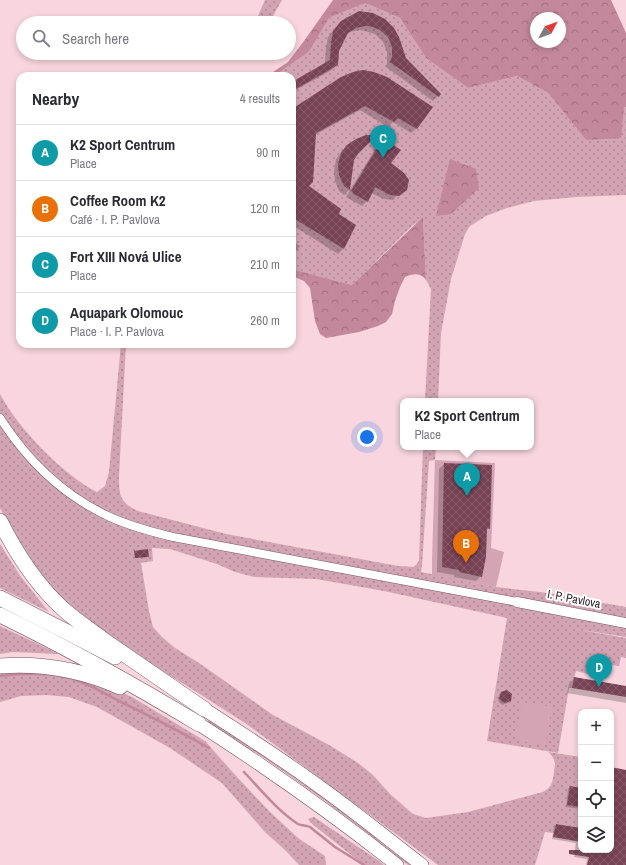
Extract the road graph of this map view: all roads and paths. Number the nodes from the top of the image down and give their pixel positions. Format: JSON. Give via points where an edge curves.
{"nodes":[{"id":1,"x":0,"y":418,"type":"edge"},
{"id":2,"x":0,"y":520,"type":"edge"},
{"id":3,"x":0,"y":598,"type":"edge"},
{"id":4,"x":517,"y":602,"type":"joint"},
{"id":5,"x":0,"y":615,"type":"edge"},
{"id":6,"x":626,"y":622,"type":"edge"},
{"id":7,"x":0,"y":666,"type":"edge"},
{"id":8,"x":204,"y":709,"type":"junction"},
{"id":9,"x":199,"y":724,"type":"junction"},
{"id":10,"x":397,"y":865,"type":"edge"},
{"id":11,"x":422,"y":865,"type":"edge"}],
"edges":[{"from":1,"to":4,"type":"street","via":[[16,442],[52,480],[92,508],[130,525],[174,537]]},
{"from":2,"to":8,"type":"highway","via":[[19,557],[62,608]]},
{"from":3,"to":8,"type":"highway","via":[[131,666]]},
{"from":4,"to":6,"type":"street","name":"I. P. Pavlova"},
{"from":5,"to":9,"type":"highway","via":[[118,676]]},
{"from":7,"to":9,"type":"highway","via":[[19,664],[74,671],[118,686]]},
{"from":8,"to":11,"type":"main road","via":[[319,786]]},
{"from":9,"to":10,"type":"main road","via":[[317,804]]}]}
